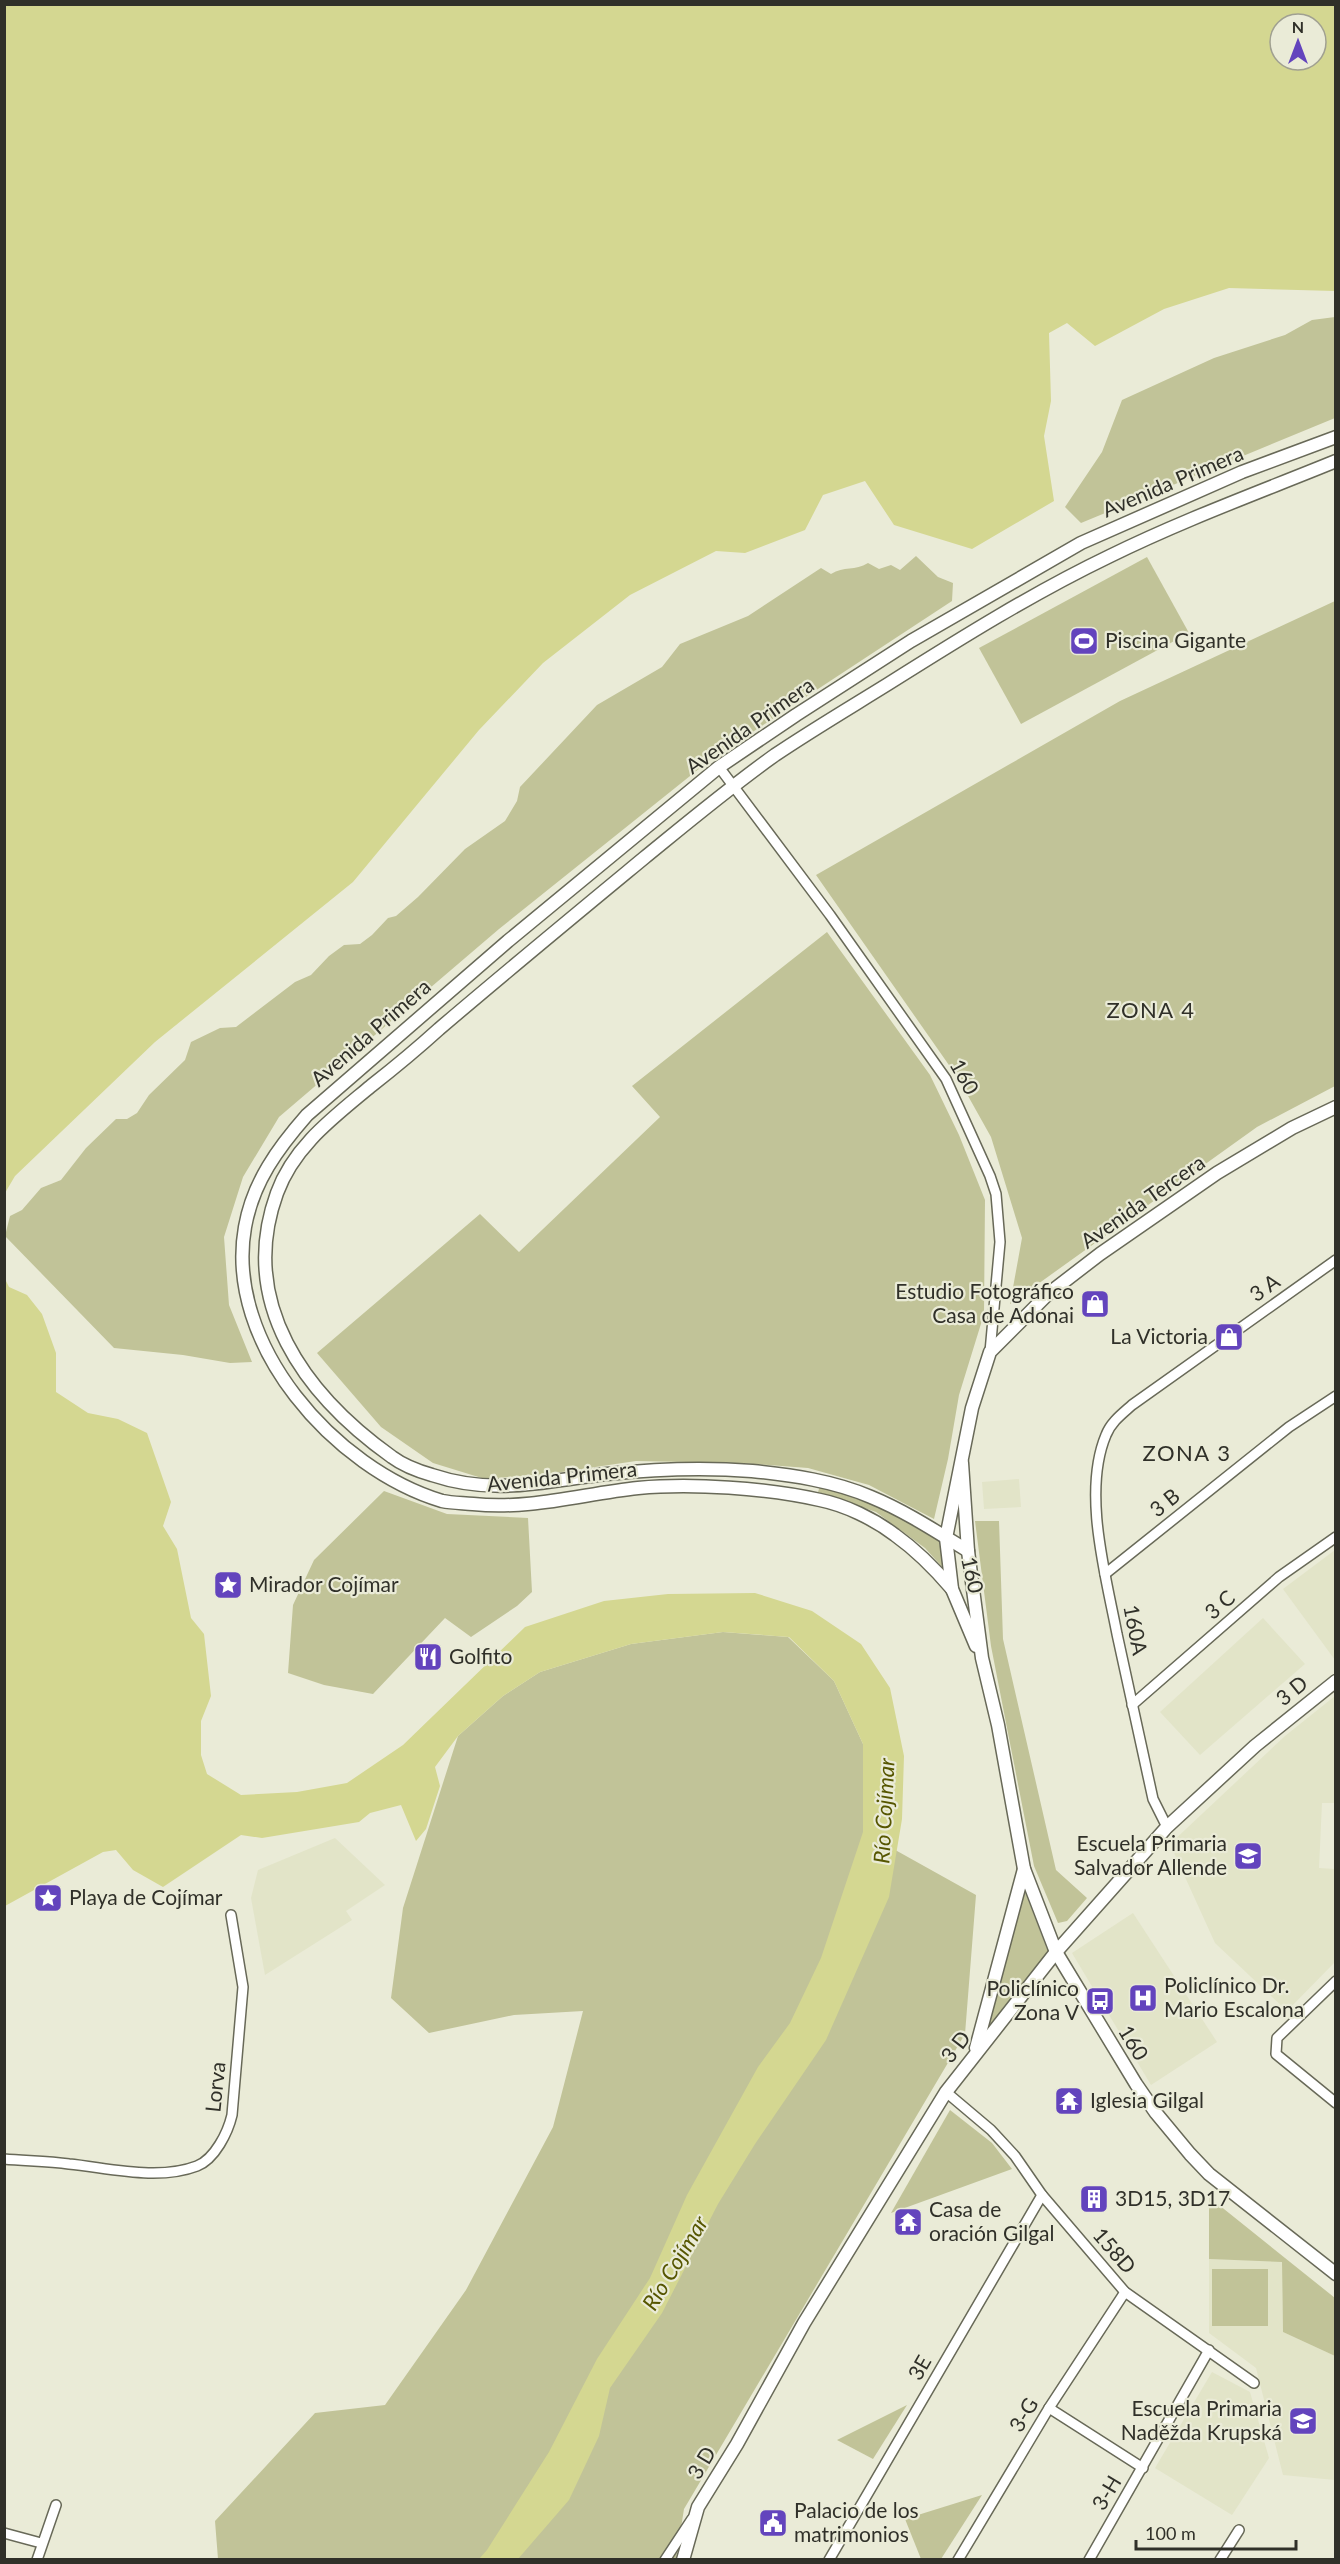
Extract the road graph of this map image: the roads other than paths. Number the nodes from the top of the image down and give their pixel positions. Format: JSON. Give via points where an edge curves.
{"nodes":[{"id":1,"x":1335,"y":437,"type":"edge"},
{"id":2,"x":1335,"y":461,"type":"edge"},
{"id":3,"x":720,"y":767,"type":"junction"},
{"id":4,"x":734,"y":785,"type":"junction"},
{"id":5,"x":508,"y":941,"type":"junction"},
{"id":6,"x":524,"y":956,"type":"junction"},
{"id":7,"x":1335,"y":1107,"type":"edge"},
{"id":8,"x":307,"y":1115,"type":"junction"},
{"id":9,"x":321,"y":1127,"type":"junction"},
{"id":10,"x":1335,"y":1260,"type":"edge"},
{"id":11,"x":990,"y":1352,"type":"junction"},
{"id":12,"x":294,"y":1358,"type":"junction"},
{"id":13,"x":276,"y":1369,"type":"junction"},
{"id":14,"x":1335,"y":1396,"type":"edge"},
{"id":15,"x":1105,"y":1436,"type":"joint"},
{"id":16,"x":962,"y":1464,"type":"junction"},
{"id":17,"x":1335,"y":1537,"type":"edge"},
{"id":18,"x":946,"y":1538,"type":"junction"},
{"id":19,"x":968,"y":1551,"type":"junction"},
{"id":20,"x":971,"y":1572,"type":"junction"},
{"id":21,"x":1105,"y":1574,"type":"junction"},
{"id":22,"x":952,"y":1588,"type":"junction"},
{"id":23,"x":982,"y":1658,"type":"junction"},
{"id":24,"x":1335,"y":1681,"type":"edge"},
{"id":25,"x":1132,"y":1705,"type":"junction"},
{"id":26,"x":1167,"y":1827,"type":"junction"},
{"id":27,"x":1024,"y":1869,"type":"junction"},
{"id":28,"x":231,"y":1915,"type":"dead end"},
{"id":29,"x":1056,"y":1952,"type":"junction"},
{"id":30,"x":1335,"y":1981,"type":"edge"},
{"id":31,"x":975,"y":2053,"type":"junction"},
{"id":32,"x":946,"y":2092,"type":"junction"},
{"id":33,"x":1335,"y":2103,"type":"edge"},
{"id":34,"x":4,"y":2159,"type":"edge"},
{"id":35,"x":1042,"y":2195,"type":"junction"},
{"id":36,"x":1335,"y":2274,"type":"edge"},
{"id":37,"x":1125,"y":2292,"type":"junction"},
{"id":38,"x":1209,"y":2350,"type":"junction"},
{"id":39,"x":1254,"y":2383,"type":"dead end"},
{"id":40,"x":1048,"y":2408,"type":"junction"},
{"id":41,"x":1143,"y":2468,"type":"junction"},
{"id":42,"x":56,"y":2505,"type":"dead end"},
{"id":43,"x":695,"y":2513,"type":"junction"},
{"id":44,"x":1239,"y":2530,"type":"dead end"},
{"id":45,"x":4,"y":2533,"type":"edge"},
{"id":46,"x":41,"y":2544,"type":"junction"},
{"id":47,"x":37,"y":2559,"type":"edge"},
{"id":48,"x":665,"y":2559,"type":"edge"},
{"id":49,"x":683,"y":2559,"type":"edge"},
{"id":50,"x":829,"y":2559,"type":"edge"},
{"id":51,"x":958,"y":2559,"type":"edge"},
{"id":52,"x":1089,"y":2559,"type":"edge"},
{"id":53,"x":1220,"y":2559,"type":"edge"}],
"edges":[{"from":1,"to":3,"type":"street","name":"Avenida Primera","via":[[1242,472],[1081,543],[911,641]]},
{"from":2,"to":4,"type":"street","name":"Avenida Primera","via":[[1111,555],[994,618],[778,753]]},
{"from":3,"to":4,"type":"street","name":"160"},
{"from":3,"to":5,"type":"street","name":"Avenida Primera"},
{"from":4,"to":6,"type":"street","name":"Avenida Primera"},
{"from":4,"to":11,"type":"street","name":"160","via":[[946,1079],[990,1176],[996,1194],[1000,1242]]},
{"from":5,"to":6,"type":"street"},
{"from":5,"to":8,"type":"street","name":"Avenida Primera"},
{"from":6,"to":9,"type":"street","name":"Avenida Primera"},
{"from":7,"to":11,"type":"street","name":"Avenida Tercera","via":[[1217,1173],[1100,1254],[1048,1294]]},
{"from":8,"to":9,"type":"street"},
{"from":8,"to":13,"type":"street","name":"Avenida Primera","via":[[267,1166],[244,1228],[243,1277],[256,1330]]},
{"from":9,"to":12,"type":"street","name":"Avenida Primera","via":[[292,1162],[278,1188],[266,1229],[268,1297]]},
{"from":10,"to":15,"type":"street","name":"3 A","via":[[1132,1405],[1114,1421]]},
{"from":11,"to":16,"type":"street","name":"160","via":[[972,1408]]},
{"from":12,"to":13,"type":"street"},
{"from":12,"to":18,"type":"street","name":"Avenida Primera","via":[[346,1420],[396,1460],[459,1484],[512,1487],[618,1474],[748,1471],[811,1478],[871,1497]]},
{"from":13,"to":22,"type":"street","name":"Avenida Primera","via":[[322,1426],[359,1459],[400,1485],[444,1502],[498,1507],[639,1488],[712,1487],[822,1500],[864,1516],[895,1534]]},
{"from":14,"to":21,"type":"street","name":"3 B","via":[[1289,1427]]},
{"from":15,"to":21,"type":"street","name":"160A","via":[[1096,1515]]},
{"from":16,"to":18,"type":"street","name":"160"},
{"from":16,"to":19,"type":"street","name":"160"},
{"from":17,"to":25,"type":"street","name":"3 C","via":[[1279,1577]]},
{"from":18,"to":19,"type":"street","name":"Avenida Primera"},
{"from":18,"to":22,"type":"street","name":"160"},
{"from":19,"to":20,"type":"street","name":"160"},
{"from":20,"to":22,"type":"street"},
{"from":20,"to":23,"type":"street","name":"160"},
{"from":21,"to":25,"type":"street","name":"160A"},
{"from":22,"to":23,"type":"street","name":"160"},
{"from":23,"to":27,"type":"street","name":"160"},
{"from":24,"to":26,"type":"street","name":"3 D","via":[[1255,1746]]},
{"from":25,"to":26,"type":"street","name":"160A","via":[[1153,1799]]},
{"from":26,"to":29,"type":"street","name":"3 D"},
{"from":27,"to":29,"type":"street","name":"160"},
{"from":27,"to":31,"type":"street"},
{"from":28,"to":34,"type":"street","name":"Lorva","via":[[243,1987],[232,2115],[219,2146],[199,2166],[159,2174]]},
{"from":29,"to":31,"type":"street","name":"3 D"},
{"from":29,"to":36,"type":"street","name":"160","via":[[1156,2114],[1209,2174]]},
{"from":30,"to":33,"type":"street","via":[[1277,2038],[1276,2054]]},
{"from":31,"to":32,"type":"street","name":"3 D"},
{"from":32,"to":35,"type":"street","name":"158D","via":[[991,2130]]},
{"from":32,"to":43,"type":"street","name":"3 D","via":[[804,2323]]},
{"from":35,"to":37,"type":"street","name":"158D"},
{"from":35,"to":50,"type":"street","name":"3E"},
{"from":37,"to":38,"type":"street","name":"158D"},
{"from":37,"to":40,"type":"street","name":"3-G"},
{"from":38,"to":39,"type":"street","name":"158D"},
{"from":38,"to":41,"type":"street","name":"3-H"},
{"from":40,"to":41,"type":"street"},
{"from":40,"to":51,"type":"street","name":"3-G"},
{"from":41,"to":52,"type":"street","name":"3-H"},
{"from":42,"to":46,"type":"street"},
{"from":43,"to":48,"type":"street"},
{"from":43,"to":49,"type":"street","name":"3 D"},
{"from":44,"to":53,"type":"street"},
{"from":45,"to":46,"type":"street"},
{"from":46,"to":47,"type":"street"}]}
